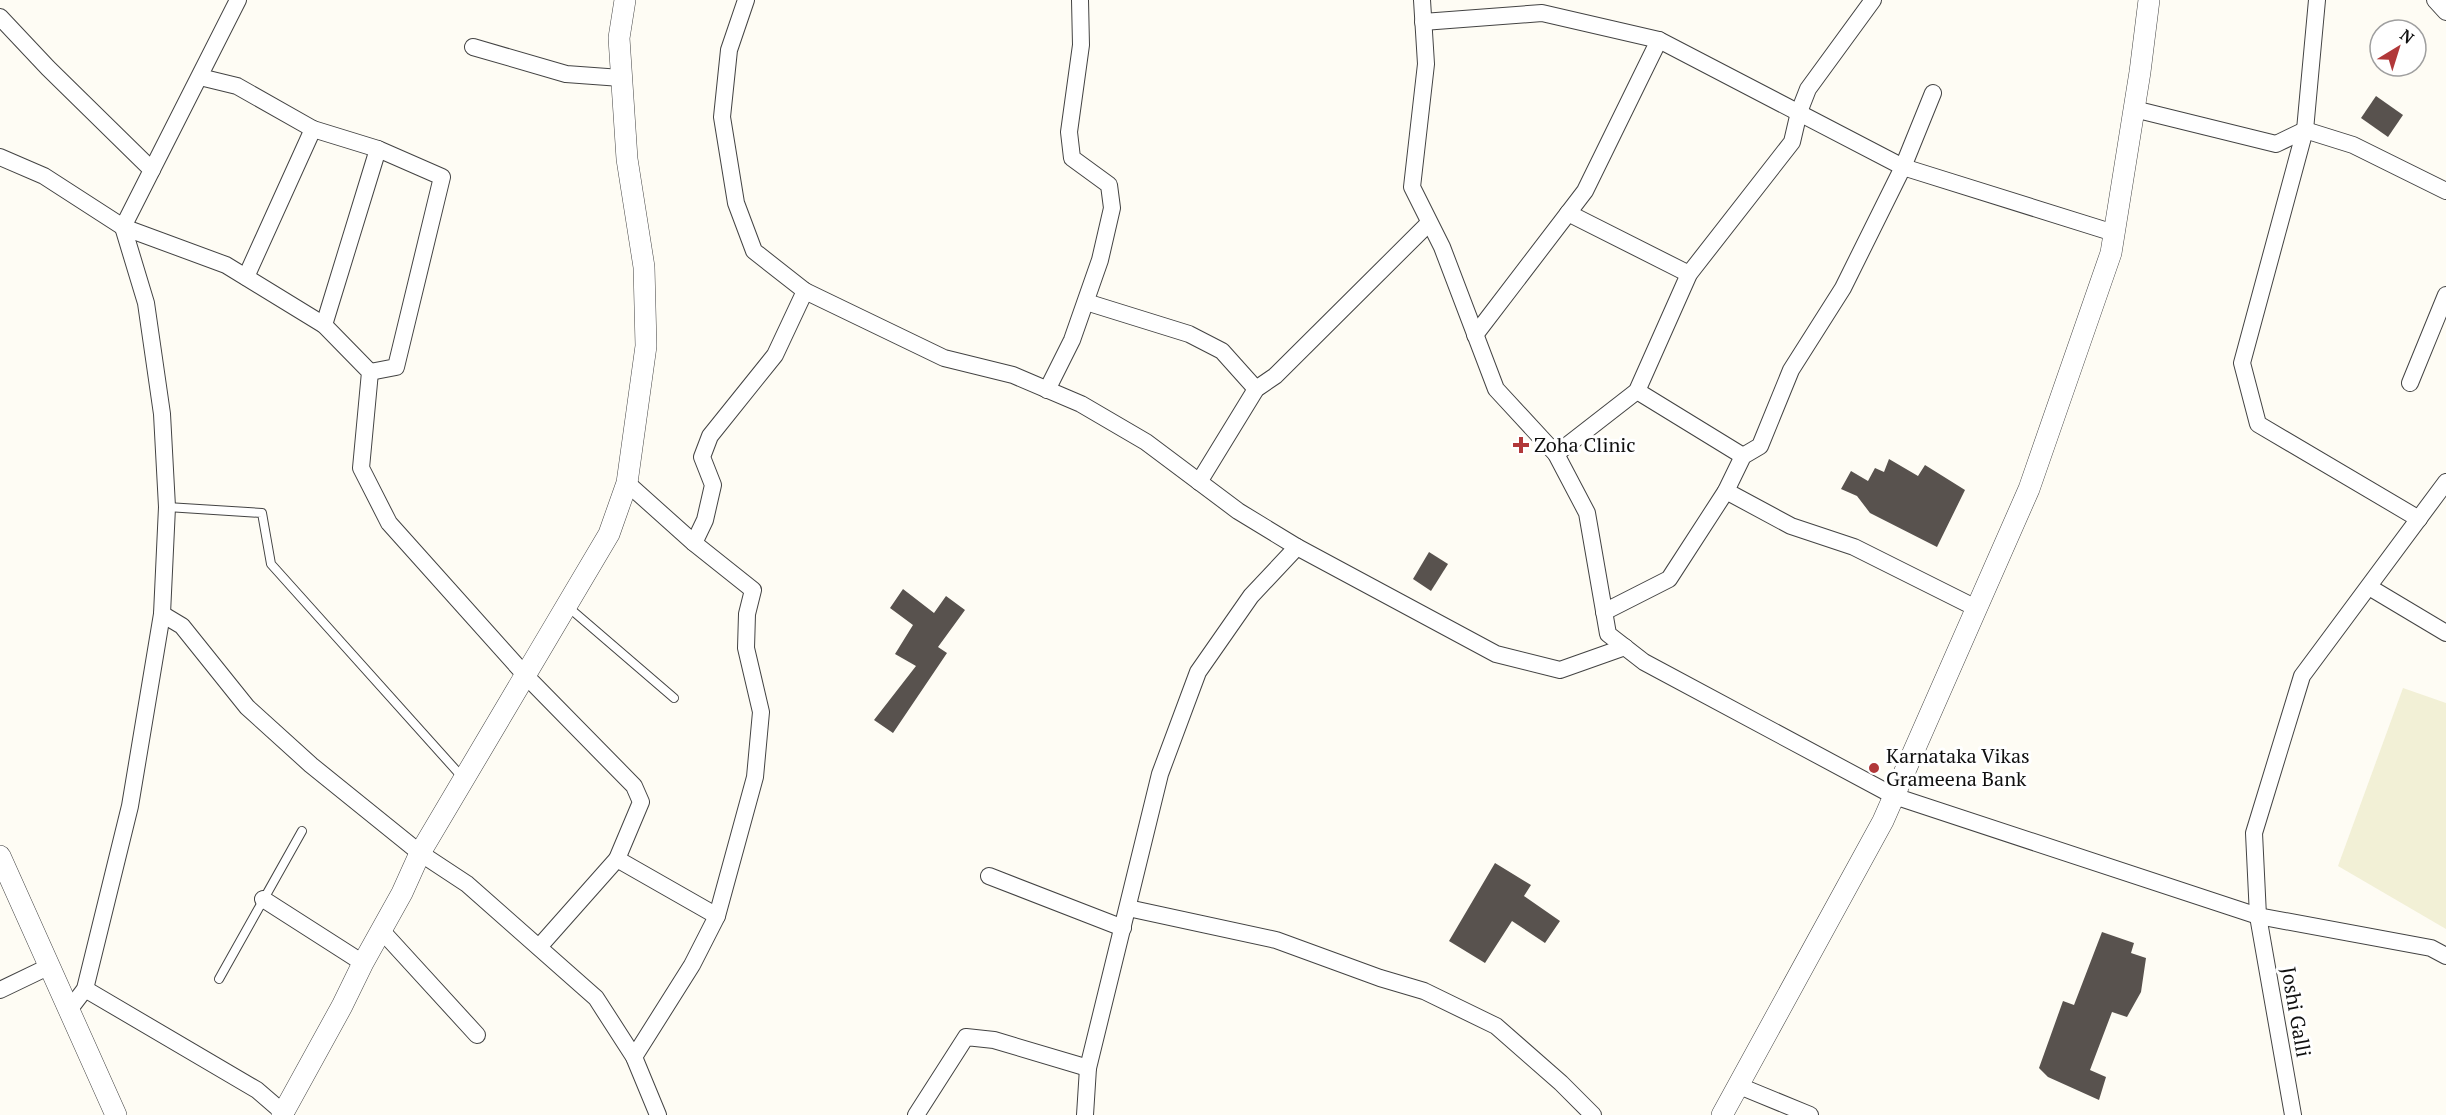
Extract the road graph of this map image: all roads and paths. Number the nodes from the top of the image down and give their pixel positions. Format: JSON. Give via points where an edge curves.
{"nodes":[{"id":1,"x":238,"y":0,"type":"edge"},
{"id":2,"x":625,"y":0,"type":"edge"},
{"id":3,"x":746,"y":0,"type":"edge"},
{"id":4,"x":1080,"y":0,"type":"edge"},
{"id":5,"x":1422,"y":0,"type":"edge"},
{"id":6,"x":1873,"y":0,"type":"edge"},
{"id":7,"x":2149,"y":0,"type":"edge"},
{"id":8,"x":2317,"y":0,"type":"edge"},
{"id":9,"x":2435,"y":0,"type":"edge"},
{"id":10,"x":1544,"y":7,"type":"edge"},
{"id":11,"x":2446,"y":12,"type":"edge"},
{"id":12,"x":0,"y":17,"type":"edge"},
{"id":13,"x":1423,"y":22,"type":"junction"},
{"id":14,"x":1659,"y":40,"type":"junction"},
{"id":15,"x":472,"y":47,"type":"dead end"},
{"id":16,"x":200,"y":77,"type":"junction"},
{"id":17,"x":621,"y":78,"type":"junction"},
{"id":18,"x":1933,"y":93,"type":"dead end"},
{"id":19,"x":2134,"y":109,"type":"junction"},
{"id":20,"x":1799,"y":112,"type":"junction"},
{"id":21,"x":313,"y":129,"type":"junction"},
{"id":22,"x":2305,"y":130,"type":"junction"},
{"id":23,"x":378,"y":149,"type":"junction"},
{"id":24,"x":0,"y":156,"type":"edge"},
{"id":25,"x":1903,"y":167,"type":"junction"},
{"id":26,"x":152,"y":170,"type":"junction"},
{"id":27,"x":2446,"y":191,"type":"edge"},
{"id":28,"x":1568,"y":213,"type":"junction"},
{"id":29,"x":1429,"y":223,"type":"junction"},
{"id":30,"x":123,"y":227,"type":"junction"},
{"id":31,"x":2114,"y":232,"type":"junction"},
{"id":32,"x":1689,"y":274,"type":"junction"},
{"id":33,"x":246,"y":277,"type":"junction"},
{"id":34,"x":805,"y":291,"type":"junction"},
{"id":35,"x":2446,"y":296,"type":"edge"},
{"id":36,"x":1086,"y":302,"type":"junction"},
{"id":37,"x":324,"y":325,"type":"junction"},
{"id":38,"x":1475,"y":335,"type":"junction"},
{"id":39,"x":370,"y":372,"type":"junction"},
{"id":40,"x":2410,"y":382,"type":"dead end"},
{"id":41,"x":1256,"y":388,"type":"junction"},
{"id":42,"x":1047,"y":390,"type":"junction"},
{"id":43,"x":1637,"y":391,"type":"junction"},
{"id":44,"x":1556,"y":454,"type":"junction"},
{"id":45,"x":1743,"y":456,"type":"junction"},
{"id":46,"x":1199,"y":482,"type":"junction"},
{"id":47,"x":2446,"y":482,"type":"edge"},
{"id":48,"x":627,"y":483,"type":"junction"},
{"id":49,"x":1726,"y":492,"type":"junction"},
{"id":50,"x":167,"y":507,"type":"junction"},
{"id":51,"x":2419,"y":519,"type":"junction"},
{"id":52,"x":694,"y":543,"type":"junction"},
{"id":53,"x":1297,"y":547,"type":"junction"},
{"id":54,"x":2369,"y":587,"type":"junction"},
{"id":55,"x":567,"y":606,"type":"junction"},
{"id":56,"x":1976,"y":608,"type":"junction"},
{"id":57,"x":1604,"y":612,"type":"junction"},
{"id":58,"x":162,"y":614,"type":"junction"},
{"id":59,"x":2446,"y":633,"type":"edge"},
{"id":60,"x":1625,"y":648,"type":"junction"},
{"id":61,"x":526,"y":676,"type":"junction"},
{"id":62,"x":674,"y":698,"type":"dead end"},
{"id":63,"x":464,"y":779,"type":"junction"},
{"id":64,"x":1894,"y":796,"type":"junction"},
{"id":65,"x":302,"y":831,"type":"dead end"},
{"id":66,"x":420,"y":853,"type":"junction"},
{"id":67,"x":0,"y":856,"type":"edge"},
{"id":68,"x":617,"y":858,"type":"junction"},
{"id":69,"x":989,"y":876,"type":"dead end"},
{"id":70,"x":263,"y":899,"type":"junction"},
{"id":71,"x":1128,"y":908,"type":"junction"},
{"id":72,"x":717,"y":916,"type":"junction"},
{"id":73,"x":2258,"y":916,"type":"junction"},
{"id":74,"x":1123,"y":928,"type":"junction"},
{"id":75,"x":381,"y":930,"type":"junction"},
{"id":76,"x":539,"y":947,"type":"junction"},
{"id":77,"x":2446,"y":956,"type":"edge"},
{"id":78,"x":363,"y":963,"type":"junction"},
{"id":79,"x":50,"y":966,"type":"junction"},
{"id":80,"x":219,"y":979,"type":"dead end"},
{"id":81,"x":85,"y":989,"type":"junction"},
{"id":82,"x":0,"y":990,"type":"edge"},
{"id":83,"x":69,"y":1010,"type":"junction"},
{"id":84,"x":477,"y":1035,"type":"dead end"},
{"id":85,"x":634,"y":1057,"type":"junction"},
{"id":86,"x":1088,"y":1068,"type":"junction"},
{"id":87,"x":1737,"y":1084,"type":"junction"},
{"id":88,"x":286,"y":1114,"type":"edge"},
{"id":89,"x":116,"y":1115,"type":"edge"},
{"id":90,"x":658,"y":1115,"type":"edge"},
{"id":91,"x":916,"y":1115,"type":"edge"},
{"id":92,"x":1085,"y":1115,"type":"edge"},
{"id":93,"x":1593,"y":1115,"type":"edge"},
{"id":94,"x":1722,"y":1115,"type":"edge"},
{"id":95,"x":1809,"y":1115,"type":"edge"},
{"id":96,"x":2293,"y":1115,"type":"edge"}],
"edges":[{"from":1,"to":16,"type":"street"},
{"from":2,"to":17,"type":"street","via":[[619,38]]},
{"from":3,"to":34,"type":"street","via":[[729,50],[722,117],[736,203],[754,251]]},
{"from":4,"to":36,"type":"street","via":[[1081,45],[1069,132],[1072,158],[1109,185],[1112,208]]},
{"from":5,"to":13,"type":"street"},
{"from":6,"to":20,"type":"street","via":[[1808,89]]},
{"from":7,"to":19,"type":"street"},
{"from":8,"to":22,"type":"street"},
{"from":9,"to":11,"type":"street"},
{"from":10,"to":13,"type":"street"},
{"from":10,"to":14,"type":"street"},
{"from":12,"to":26,"type":"street"},
{"from":13,"to":29,"type":"street","via":[[1426,64],[1412,187]]},
{"from":14,"to":20,"type":"street"},
{"from":14,"to":28,"type":"street","via":[[1586,191]]},
{"from":15,"to":17,"type":"street","via":[[566,74]]},
{"from":16,"to":21,"type":"street","via":[[237,86]]},
{"from":16,"to":26,"type":"street"},
{"from":17,"to":48,"type":"street","via":[[627,159],[644,267],[646,346]]},
{"from":18,"to":25,"type":"street"},
{"from":19,"to":22,"type":"street","via":[[2276,144]]},
{"from":19,"to":31,"type":"street"},
{"from":20,"to":25,"type":"street"},
{"from":20,"to":32,"type":"street","via":[[1792,142]]},
{"from":21,"to":23,"type":"street"},
{"from":21,"to":33,"type":"street"},
{"from":22,"to":27,"type":"street","via":[[2353,145]]},
{"from":22,"to":51,"type":"street","via":[[2242,363],[2258,424]]},
{"from":23,"to":37,"type":"street"},
{"from":23,"to":39,"type":"street","via":[[442,177],[396,367]]},
{"from":24,"to":30,"type":"street","via":[[44,177]]},
{"from":25,"to":31,"type":"street"},
{"from":25,"to":45,"type":"street","via":[[1843,288],[1791,370],[1760,446]]},
{"from":26,"to":30,"type":"street"},
{"from":28,"to":32,"type":"street"},
{"from":28,"to":38,"type":"street"},
{"from":29,"to":38,"type":"street"},
{"from":29,"to":41,"type":"street","via":[[1275,376]]},
{"from":30,"to":33,"type":"street","via":[[226,265]]},
{"from":30,"to":50,"type":"street","via":[[146,303],[162,414]]},
{"from":31,"to":56,"type":"street","via":[[2029,489]]},
{"from":32,"to":43,"type":"street"},
{"from":33,"to":37,"type":"street"},
{"from":34,"to":42,"type":"street","via":[[945,358],[1012,375]]},
{"from":34,"to":52,"type":"street","via":[[775,355],[710,436],[702,457],[713,485],[705,520]]},
{"from":35,"to":40,"type":"street"},
{"from":36,"to":41,"type":"street","via":[[1189,334],[1222,351]]},
{"from":36,"to":42,"type":"street"},
{"from":37,"to":39,"type":"street"},
{"from":38,"to":44,"type":"street","via":[[1496,389]]},
{"from":39,"to":61,"type":"street","via":[[361,468],[389,523]]},
{"from":41,"to":46,"type":"street"},
{"from":42,"to":46,"type":"street","via":[[1081,404],[1146,442]]},
{"from":43,"to":44,"type":"street"},
{"from":43,"to":45,"type":"street"},
{"from":44,"to":57,"type":"street","via":[[1587,513]]},
{"from":45,"to":49,"type":"street"},
{"from":46,"to":53,"type":"street"},
{"from":47,"to":51,"type":"street","name":"Joshi Galli"},
{"from":48,"to":52,"type":"street"},
{"from":48,"to":55,"type":"street","via":[[609,534]]},
{"from":49,"to":56,"type":"street","via":[[1791,526],[1854,547]]},
{"from":49,"to":57,"type":"street","via":[[1670,579]]},
{"from":50,"to":58,"type":"street"},
{"from":50,"to":63,"type":"lane","via":[[262,513],[271,564]]},
{"from":51,"to":54,"type":"street","name":"Joshi Galli"},
{"from":52,"to":72,"type":"street","via":[[753,590],[747,614],[746,648],[761,712],[755,777]]},
{"from":53,"to":60,"type":"street","via":[[1496,654],[1560,670]]},
{"from":53,"to":71,"type":"street","via":[[1251,596],[1198,672],[1160,774]]},
{"from":54,"to":59,"type":"street"},
{"from":54,"to":73,"type":"street","name":"Joshi Galli","via":[[2302,676],[2254,833]]},
{"from":55,"to":61,"type":"street"},
{"from":55,"to":62,"type":"lane"},
{"from":56,"to":64,"type":"street"},
{"from":57,"to":60,"type":"street","via":[[1608,634]]},
{"from":58,"to":66,"type":"street","via":[[182,626],[247,707],[311,765]]},
{"from":58,"to":81,"type":"street","via":[[130,806]]},
{"from":60,"to":64,"type":"street","via":[[1644,663]]},
{"from":61,"to":63,"type":"street"},
{"from":61,"to":68,"type":"street","via":[[634,786],[641,802]]},
{"from":63,"to":66,"type":"street"},
{"from":64,"to":73,"type":"street"},
{"from":64,"to":87,"type":"street"},
{"from":65,"to":70,"type":"lane"},
{"from":66,"to":75,"type":"street"},
{"from":66,"to":76,"type":"street","via":[[467,884]]},
{"from":67,"to":79,"type":"street"},
{"from":68,"to":72,"type":"street"},
{"from":68,"to":76,"type":"street"},
{"from":69,"to":74,"type":"street"},
{"from":70,"to":78,"type":"street"},
{"from":70,"to":80,"type":"lane"},
{"from":71,"to":74,"type":"street"},
{"from":71,"to":93,"type":"street","via":[[1275,940],[1424,991],[1496,1026]]},
{"from":72,"to":85,"type":"street","via":[[692,965]]},
{"from":73,"to":77,"type":"street","via":[[2431,948]]},
{"from":73,"to":96,"type":"street","name":"Joshi Galli"},
{"from":74,"to":86,"type":"street"},
{"from":75,"to":78,"type":"street"},
{"from":75,"to":84,"type":"street"},
{"from":76,"to":85,"type":"street","via":[[596,998]]},
{"from":78,"to":88,"type":"street"},
{"from":79,"to":82,"type":"street"},
{"from":79,"to":83,"type":"street"},
{"from":81,"to":83,"type":"street"},
{"from":81,"to":88,"type":"street","via":[[257,1090]]},
{"from":83,"to":89,"type":"street"},
{"from":85,"to":90,"type":"street"},
{"from":86,"to":91,"type":"street","via":[[994,1040],[966,1037]]},
{"from":86,"to":92,"type":"street"},
{"from":87,"to":94,"type":"street"},
{"from":87,"to":95,"type":"street"}]}
